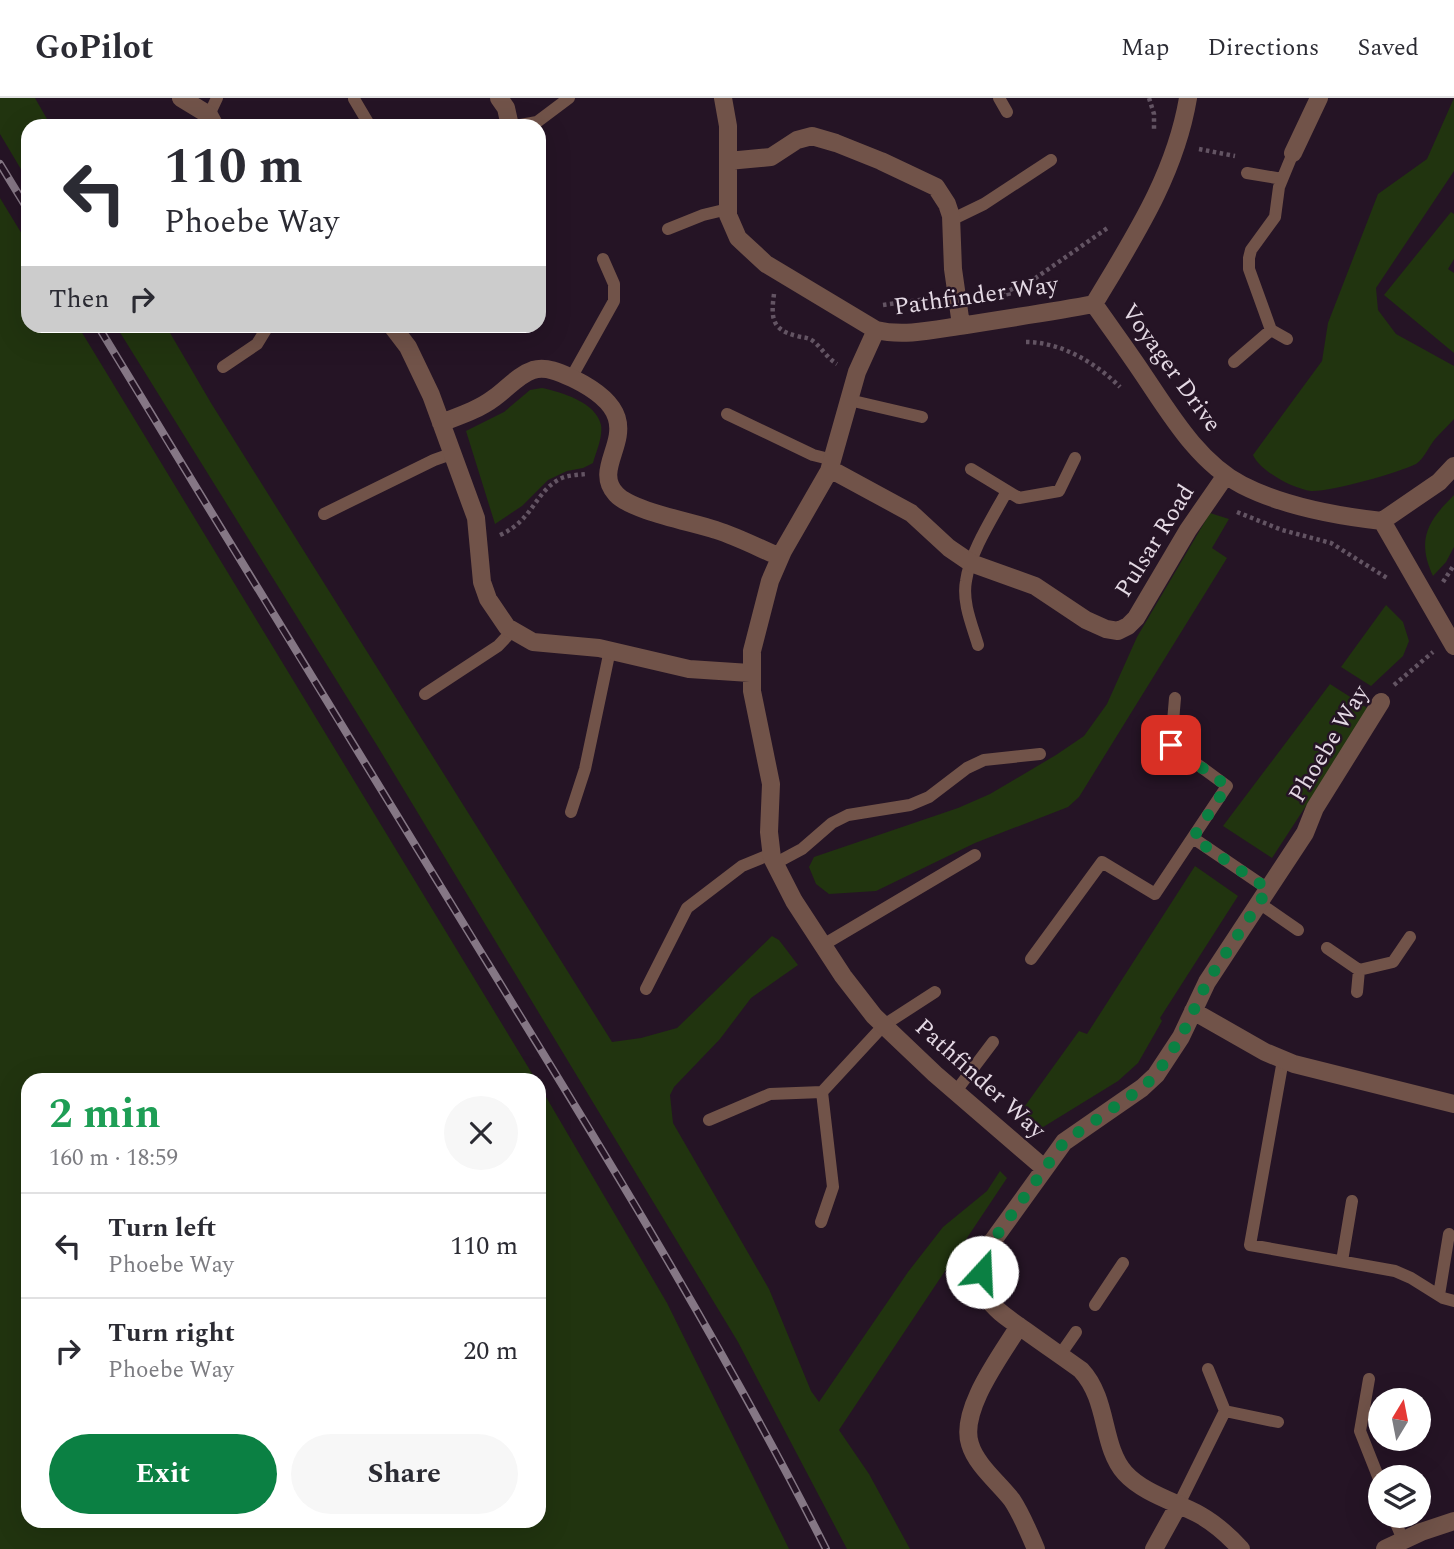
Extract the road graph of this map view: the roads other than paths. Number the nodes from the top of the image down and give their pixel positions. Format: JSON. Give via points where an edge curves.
{"nodes":[{"id":1,"x":181,"y":98,"type":"edge"},
{"id":2,"x":217,"y":98,"type":"edge"},
{"id":3,"x":499,"y":98,"type":"edge"},
{"id":4,"x":569,"y":98,"type":"edge"},
{"id":5,"x":723,"y":98,"type":"edge"},
{"id":6,"x":999,"y":98,"type":"edge"},
{"id":7,"x":1188,"y":98,"type":"edge"},
{"id":8,"x":1319,"y":98,"type":"edge"},
{"id":9,"x":354,"y":99,"type":"edge"},
{"id":10,"x":1007,"y":111,"type":"dead end"},
{"id":11,"x":211,"y":119,"type":"edge"},
{"id":12,"x":212,"y":119,"type":"edge"},
{"id":13,"x":366,"y":119,"type":"edge"},
{"id":14,"x":510,"y":119,"type":"edge"},
{"id":15,"x":541,"y":119,"type":"edge"},
{"id":16,"x":1293,"y":153,"type":"joint"},
{"id":17,"x":1051,"y":160,"type":"dead end"},
{"id":18,"x":728,"y":161,"type":"junction"},
{"id":19,"x":1247,"y":173,"type":"road end"},
{"id":20,"x":1282,"y":179,"type":"junction"},
{"id":21,"x":728,"y":209,"type":"junction"},
{"id":22,"x":951,"y":220,"type":"junction"},
{"id":23,"x":668,"y":229,"type":"dead end"},
{"id":24,"x":603,"y":259,"type":"dead end"},
{"id":25,"x":1094,"y":304,"type":"junction"},
{"id":26,"x":961,"y":325,"type":"junction"},
{"id":27,"x":876,"y":330,"type":"junction"},
{"id":28,"x":1271,"y":330,"type":"junction"},
{"id":29,"x":264,"y":333,"type":"edge"},
{"id":30,"x":397,"y":333,"type":"edge"},
{"id":31,"x":1287,"y":339,"type":"dead end"},
{"id":32,"x":1234,"y":362,"type":"dead end"},
{"id":33,"x":223,"y":368,"type":"dead end"},
{"id":34,"x":570,"y":378,"type":"junction"},
{"id":35,"x":851,"y":393,"type":"junction"},
{"id":36,"x":727,"y":414,"type":"dead end"},
{"id":37,"x":922,"y":418,"type":"dead end"},
{"id":38,"x":441,"y":423,"type":"junction"},
{"id":39,"x":451,"y":454,"type":"junction"},
{"id":40,"x":1075,"y":458,"type":"dead end"},
{"id":41,"x":831,"y":465,"type":"junction"},
{"id":42,"x":1454,"y":466,"type":"edge"},
{"id":43,"x":971,"y":469,"type":"dead end"},
{"id":44,"x":1226,"y":475,"type":"junction"},
{"id":45,"x":1007,"y":491,"type":"junction"},
{"id":46,"x":324,"y":514,"type":"dead end"},
{"id":47,"x":1382,"y":522,"type":"junction"},
{"id":48,"x":780,"y":557,"type":"junction"},
{"id":49,"x":971,"y":563,"type":"junction"},
{"id":50,"x":512,"y":631,"type":"junction"},
{"id":51,"x":1452,"y":644,"type":"edge"},
{"id":52,"x":978,"y":645,"type":"dead end"},
{"id":53,"x":610,"y":650,"type":"junction"},
{"id":54,"x":750,"y":673,"type":"junction"},
{"id":55,"x":425,"y":694,"type":"dead end"},
{"id":56,"x":1175,"y":698,"type":"dead end"},
{"id":57,"x":1381,"y":702,"type":"road end"},
{"id":58,"x":1040,"y":754,"type":"dead end"},
{"id":59,"x":572,"y":812,"type":"dead end"},
{"id":60,"x":1193,"y":838,"type":"junction"},
{"id":61,"x":975,"y":855,"type":"dead end"},
{"id":62,"x":772,"y":859,"type":"junction"},
{"id":63,"x":1263,"y":896,"type":"junction"},
{"id":64,"x":1298,"y":930,"type":"dead end"},
{"id":65,"x":1410,"y":937,"type":"dead end"},
{"id":66,"x":823,"y":945,"type":"junction"},
{"id":67,"x":1327,"y":948,"type":"dead end"},
{"id":68,"x":1031,"y":958,"type":"dead end"},
{"id":69,"x":1359,"y":970,"type":"junction"},
{"id":70,"x":646,"y":989,"type":"dead end"},
{"id":71,"x":935,"y":992,"type":"dead end"},
{"id":72,"x":1357,"y":992,"type":"dead end"},
{"id":73,"x":1193,"y":1012,"type":"junction"},
{"id":74,"x":884,"y":1026,"type":"junction"},
{"id":75,"x":993,"y":1042,"type":"dead end"},
{"id":76,"x":1283,"y":1060,"type":"junction"},
{"id":77,"x":956,"y":1091,"type":"junction"},
{"id":78,"x":822,"y":1092,"type":"junction"},
{"id":79,"x":1454,"y":1104,"type":"edge"},
{"id":80,"x":709,"y":1120,"type":"dead end"},
{"id":81,"x":1044,"y":1168,"type":"junction"},
{"id":82,"x":1352,"y":1201,"type":"dead end"},
{"id":83,"x":821,"y":1222,"type":"dead end"},
{"id":84,"x":1449,"y":1234,"type":"dead end"},
{"id":85,"x":1342,"y":1261,"type":"junction"},
{"id":86,"x":1123,"y":1263,"type":"dead end"},
{"id":87,"x":1438,"y":1295,"type":"junction"},
{"id":88,"x":1454,"y":1301,"type":"edge"},
{"id":89,"x":1095,"y":1305,"type":"dead end"},
{"id":90,"x":1019,"y":1326,"type":"junction"},
{"id":91,"x":1076,"y":1332,"type":"dead end"},
{"id":92,"x":1060,"y":1355,"type":"junction"},
{"id":93,"x":1208,"y":1369,"type":"dead end"},
{"id":94,"x":1369,"y":1378,"type":"dead end"},
{"id":95,"x":1225,"y":1411,"type":"junction"},
{"id":96,"x":1278,"y":1422,"type":"dead end"},
{"id":97,"x":1373,"y":1465,"type":"edge"},
{"id":98,"x":1179,"y":1504,"type":"junction"},
{"id":99,"x":1454,"y":1521,"type":"edge"},
{"id":100,"x":1398,"y":1528,"type":"edge"},
{"id":101,"x":1403,"y":1540,"type":"junction"},
{"id":102,"x":1036,"y":1549,"type":"edge"},
{"id":103,"x":1154,"y":1549,"type":"edge"},
{"id":104,"x":1241,"y":1549,"type":"edge"},
{"id":105,"x":1385,"y":1549,"type":"edge"}],
"edges":[{"from":1,"to":11,"type":"street"},
{"from":2,"to":12,"type":"lane"},
{"from":3,"to":14,"type":"street"},
{"from":4,"to":15,"type":"lane"},
{"from":5,"to":18,"type":"street"},
{"from":6,"to":10,"type":"lane"},
{"from":7,"to":25,"type":"street","name":"Voyager Drive","via":[[1165,179]]},
{"from":8,"to":16,"type":"street"},
{"from":9,"to":13,"type":"lane"},
{"from":16,"to":20,"type":"lane"},
{"from":17,"to":22,"type":"lane"},
{"from":18,"to":21,"type":"street"},
{"from":18,"to":22,"type":"street","via":[[766,158],[797,140],[821,138],[928,181],[943,195]]},
{"from":19,"to":20,"type":"lane"},
{"from":20,"to":28,"type":"lane","via":[[1275,217],[1249,258]]},
{"from":21,"to":23,"type":"lane"},
{"from":21,"to":27,"type":"street","via":[[738,238],[759,258]]},
{"from":22,"to":26,"type":"street"},
{"from":24,"to":34,"type":"lane","via":[[614,284],[614,301]]},
{"from":25,"to":26,"type":"street","name":"Pathfinder Way"},
{"from":25,"to":44,"type":"street","name":"Voyager Drive","via":[[1175,420]]},
{"from":26,"to":27,"type":"street","name":"Pathfinder Way","via":[[897,333]]},
{"from":27,"to":35,"type":"street","name":"Pathfinder Way"},
{"from":28,"to":31,"type":"lane"},
{"from":28,"to":32,"type":"lane"},
{"from":29,"to":33,"type":"lane","via":[[257,344]]},
{"from":30,"to":38,"type":"street"},
{"from":34,"to":38,"type":"street","via":[[536,369],[482,406]]},
{"from":34,"to":48,"type":"street","via":[[596,393],[615,413],[619,433],[608,473],[614,492],[628,503],[719,531]]},
{"from":35,"to":37,"type":"lane"},
{"from":35,"to":41,"type":"street","name":"Pathfinder Way"},
{"from":36,"to":41,"type":"lane"},
{"from":38,"to":39,"type":"street"},
{"from":39,"to":46,"type":"lane"},
{"from":39,"to":50,"type":"street","via":[[470,500],[480,542],[482,582],[497,614]]},
{"from":40,"to":45,"type":"lane","via":[[1059,491],[1019,498]]},
{"from":41,"to":48,"type":"street","name":"Pathfinder Way"},
{"from":41,"to":49,"type":"street","name":"Pulsar Road","via":[[904,509]]},
{"from":42,"to":47,"type":"street"},
{"from":43,"to":45,"type":"lane"},
{"from":44,"to":47,"type":"street","name":"Voyager Drive","via":[[1310,509]]},
{"from":44,"to":49,"type":"street","name":"Pulsar Road","via":[[1141,610],[1124,629],[1113,631],[1098,625],[1035,586]]},
{"from":45,"to":49,"type":"lane"},
{"from":47,"to":51,"type":"street"},
{"from":48,"to":54,"type":"street","name":"Pathfinder Way","via":[[756,631]]},
{"from":49,"to":52,"type":"lane","via":[[966,599]]},
{"from":50,"to":53,"type":"street","via":[[533,642]]},
{"from":50,"to":55,"type":"lane","via":[[498,646]]},
{"from":53,"to":54,"type":"street","via":[[689,669]]},
{"from":53,"to":59,"type":"lane"},
{"from":54,"to":62,"type":"street","name":"Pathfinder Way","via":[[771,783]]},
{"from":56,"to":60,"type":"lane","via":[[1171,745],[1227,786]]},
{"from":57,"to":63,"type":"street","name":"Phoebe Way"},
{"from":58,"to":62,"type":"lane","via":[[984,760],[929,797],[910,805],[848,815],[802,849]]},
{"from":60,"to":63,"type":"lane"},
{"from":60,"to":68,"type":"lane","via":[[1155,894],[1102,862]]},
{"from":61,"to":66,"type":"lane"},
{"from":62,"to":66,"type":"street","name":"Pathfinder Way"},
{"from":62,"to":70,"type":"lane","via":[[742,866],[687,908]]},
{"from":63,"to":64,"type":"lane"},
{"from":63,"to":73,"type":"street","name":"Phoebe Way","via":[[1207,982]]},
{"from":65,"to":69,"type":"lane","via":[[1393,962]]},
{"from":66,"to":74,"type":"street","name":"Pathfinder Way"},
{"from":67,"to":69,"type":"lane"},
{"from":69,"to":72,"type":"lane"},
{"from":71,"to":74,"type":"lane"},
{"from":73,"to":76,"type":"street"},
{"from":73,"to":81,"type":"street","name":"Phoebe Way","via":[[1148,1083],[1064,1142]]},
{"from":74,"to":77,"type":"street","name":"Pathfinder Way"},
{"from":74,"to":78,"type":"lane","name":"Pathfinder Way"},
{"from":75,"to":77,"type":"lane"},
{"from":76,"to":79,"type":"street"},
{"from":76,"to":85,"type":"lane","via":[[1250,1245]]},
{"from":77,"to":81,"type":"street","name":"Pathfinder Way"},
{"from":78,"to":80,"type":"lane","via":[[771,1094]]},
{"from":78,"to":83,"type":"lane","via":[[834,1187]]},
{"from":81,"to":90,"type":"street","name":"Phoebe Way","via":[[984,1259],[982,1281],[989,1301]]},
{"from":82,"to":85,"type":"lane"},
{"from":84,"to":87,"type":"lane"},
{"from":85,"to":87,"type":"lane","via":[[1395,1271]]},
{"from":86,"to":89,"type":"lane"},
{"from":87,"to":88,"type":"lane"},
{"from":90,"to":92,"type":"street","name":"Phoebe Way"},
{"from":90,"to":102,"type":"street","via":[[978,1396],[968,1433],[973,1451],[1012,1501]]},
{"from":91,"to":92,"type":"lane"},
{"from":92,"to":98,"type":"street","name":"Phoebe Way","via":[[1092,1384],[1124,1472]]},
{"from":93,"to":95,"type":"lane"},
{"from":94,"to":97,"type":"lane","via":[[1360,1431]]},
{"from":95,"to":96,"type":"lane"},
{"from":95,"to":98,"type":"lane"},
{"from":98,"to":103,"type":"street"},
{"from":98,"to":104,"type":"street","name":"Phoebe Way","via":[[1213,1523]]},
{"from":99,"to":101,"type":"street"},
{"from":100,"to":101,"type":"lane"},
{"from":101,"to":105,"type":"street"}]}
